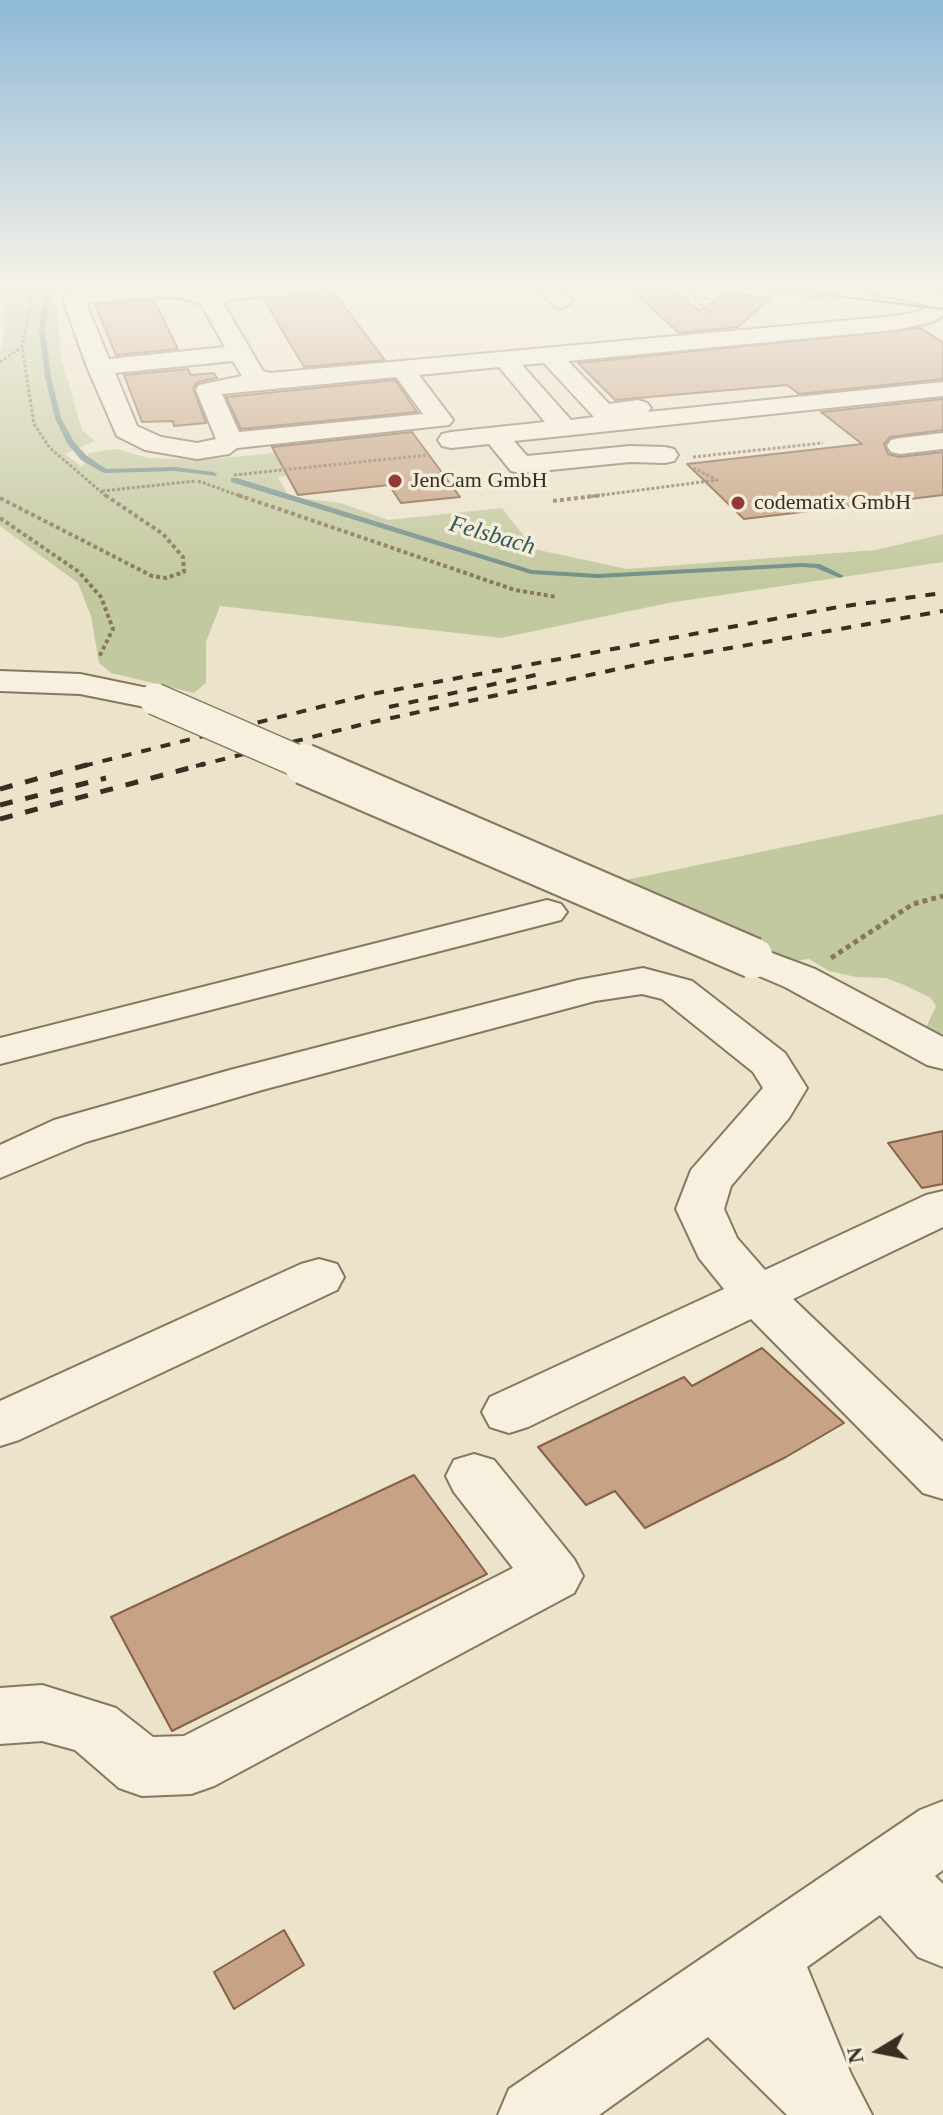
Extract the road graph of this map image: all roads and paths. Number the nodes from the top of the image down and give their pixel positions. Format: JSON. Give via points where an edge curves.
{"nodes":[{"id":1,"x":28,"y":385,"type":"edge"},
{"id":2,"x":106,"y":385,"type":"edge"},
{"id":3,"x":228,"y":385,"type":"edge"},
{"id":4,"x":414,"y":385,"type":"edge"},
{"id":5,"x":526,"y":385,"type":"edge"},
{"id":6,"x":577,"y":385,"type":"edge"},
{"id":7,"x":861,"y":385,"type":"edge"},
{"id":8,"x":943,"y":389,"type":"edge"},
{"id":9,"x":564,"y":428,"type":"junction"},
{"id":10,"x":171,"y":429,"type":"dead end"},
{"id":11,"x":129,"y":433,"type":"junction"},
{"id":12,"x":495,"y":435,"type":"junction"},
{"id":13,"x":741,"y":440,"type":"dead end"},
{"id":14,"x":230,"y":441,"type":"junction"},
{"id":15,"x":943,"y":441,"type":"edge"},
{"id":16,"x":823,"y":443,"type":"dead end"},
{"id":17,"x":900,"y":446,"type":"dead end"},
{"id":18,"x":445,"y":447,"type":"joint"},
{"id":19,"x":753,"y":451,"type":"junction"},
{"id":20,"x":672,"y":457,"type":"junction"},
{"id":21,"x":228,"y":476,"type":"dead end"},
{"id":22,"x":208,"y":480,"type":"dead end"},
{"id":23,"x":198,"y":481,"type":"junction"},
{"id":24,"x":102,"y":491,"type":"junction"},
{"id":25,"x":0,"y":498,"type":"edge"},
{"id":26,"x":553,"y":501,"type":"dead end"},
{"id":27,"x":0,"y":518,"type":"edge"},
{"id":28,"x":557,"y":597,"type":"dead end"},
{"id":29,"x":0,"y":681,"type":"edge"},
{"id":30,"x":80,"y":684,"type":"junction"},
{"id":31,"x":943,"y":896,"type":"edge"},
{"id":32,"x":547,"y":912,"type":"dead end"},
{"id":33,"x":800,"y":978,"type":"junction"},
{"id":34,"x":0,"y":1051,"type":"edge"},
{"id":35,"x":943,"y":1055,"type":"edge"},
{"id":36,"x":0,"y":1163,"type":"edge"},
{"id":37,"x":943,"y":1207,"type":"edge"},
{"id":38,"x":319,"y":1277,"type":"dead end"},
{"id":39,"x":758,"y":1296,"type":"junction"},
{"id":40,"x":509,"y":1412,"type":"dead end"},
{"id":41,"x":0,"y":1425,"type":"edge"},
{"id":42,"x":474,"y":1476,"type":"dead end"},
{"id":43,"x":943,"y":1477,"type":"edge"},
{"id":44,"x":0,"y":1716,"type":"edge"},
{"id":45,"x":943,"y":1832,"type":"edge"},
{"id":46,"x":885,"y":1872,"type":"junction"},
{"id":47,"x":943,"y":1933,"type":"edge"},
{"id":48,"x":739,"y":1973,"type":"junction"},
{"id":49,"x":830,"y":2108,"type":"edge"},
{"id":50,"x":535,"y":2115,"type":"edge"}],
"edges":[{"from":1,"to":24,"type":"path","via":[[34,424],[50,448]]},
{"from":2,"to":11,"type":"street"},
{"from":3,"to":14,"type":"street","via":[[208,390]]},
{"from":4,"to":14,"type":"street","via":[[440,420]]},
{"from":5,"to":9,"type":"street"},
{"from":6,"to":7,"type":"street","via":[[603,412]]},
{"from":8,"to":9,"type":"street"},
{"from":9,"to":12,"type":"street"},
{"from":10,"to":11,"type":"street"},
{"from":11,"to":14,"type":"street","via":[[186,450],[215,449]]},
{"from":12,"to":18,"type":"street"},
{"from":12,"to":20,"type":"street","via":[[520,465],[630,454]]},
{"from":13,"to":19,"type":"path"},
{"from":15,"to":17,"type":"street"},
{"from":16,"to":19,"type":"path"},
{"from":18,"to":21,"type":"path"},
{"from":19,"to":20,"type":"path"},
{"from":20,"to":26,"type":"path","via":[[717,480]]},
{"from":22,"to":23,"type":"path"},
{"from":23,"to":24,"type":"path"},
{"from":23,"to":28,"type":"path","via":[[515,590]]},
{"from":24,"to":25,"type":"path","via":[[163,534],[183,557],[184,572],[152,576]]},
{"from":27,"to":30,"type":"path","via":[[79,572],[109,611],[111,635]]},
{"from":29,"to":30,"type":"street"},
{"from":30,"to":33,"type":"street","bridge":true,"via":[[155,699]]},
{"from":31,"to":33,"type":"path","via":[[913,904]]},
{"from":32,"to":34,"type":"street"},
{"from":33,"to":35,"type":"street"},
{"from":36,"to":39,"type":"street","via":[[70,1131],[246,1080],[593,989],[643,981],[677,990],[769,1063],[785,1088],[708,1181],[700,1209],[716,1246]]},
{"from":37,"to":39,"type":"street"},
{"from":38,"to":41,"type":"street"},
{"from":39,"to":40,"type":"street"},
{"from":39,"to":43,"type":"street"},
{"from":42,"to":44,"type":"street","via":[[553,1576],[191,1765],[142,1767],[94,1728],[42,1713]]},
{"from":45,"to":46,"type":"street"},
{"from":46,"to":47,"type":"street"},
{"from":46,"to":48,"type":"street"},
{"from":48,"to":49,"type":"street"},
{"from":48,"to":50,"type":"street"}]}
